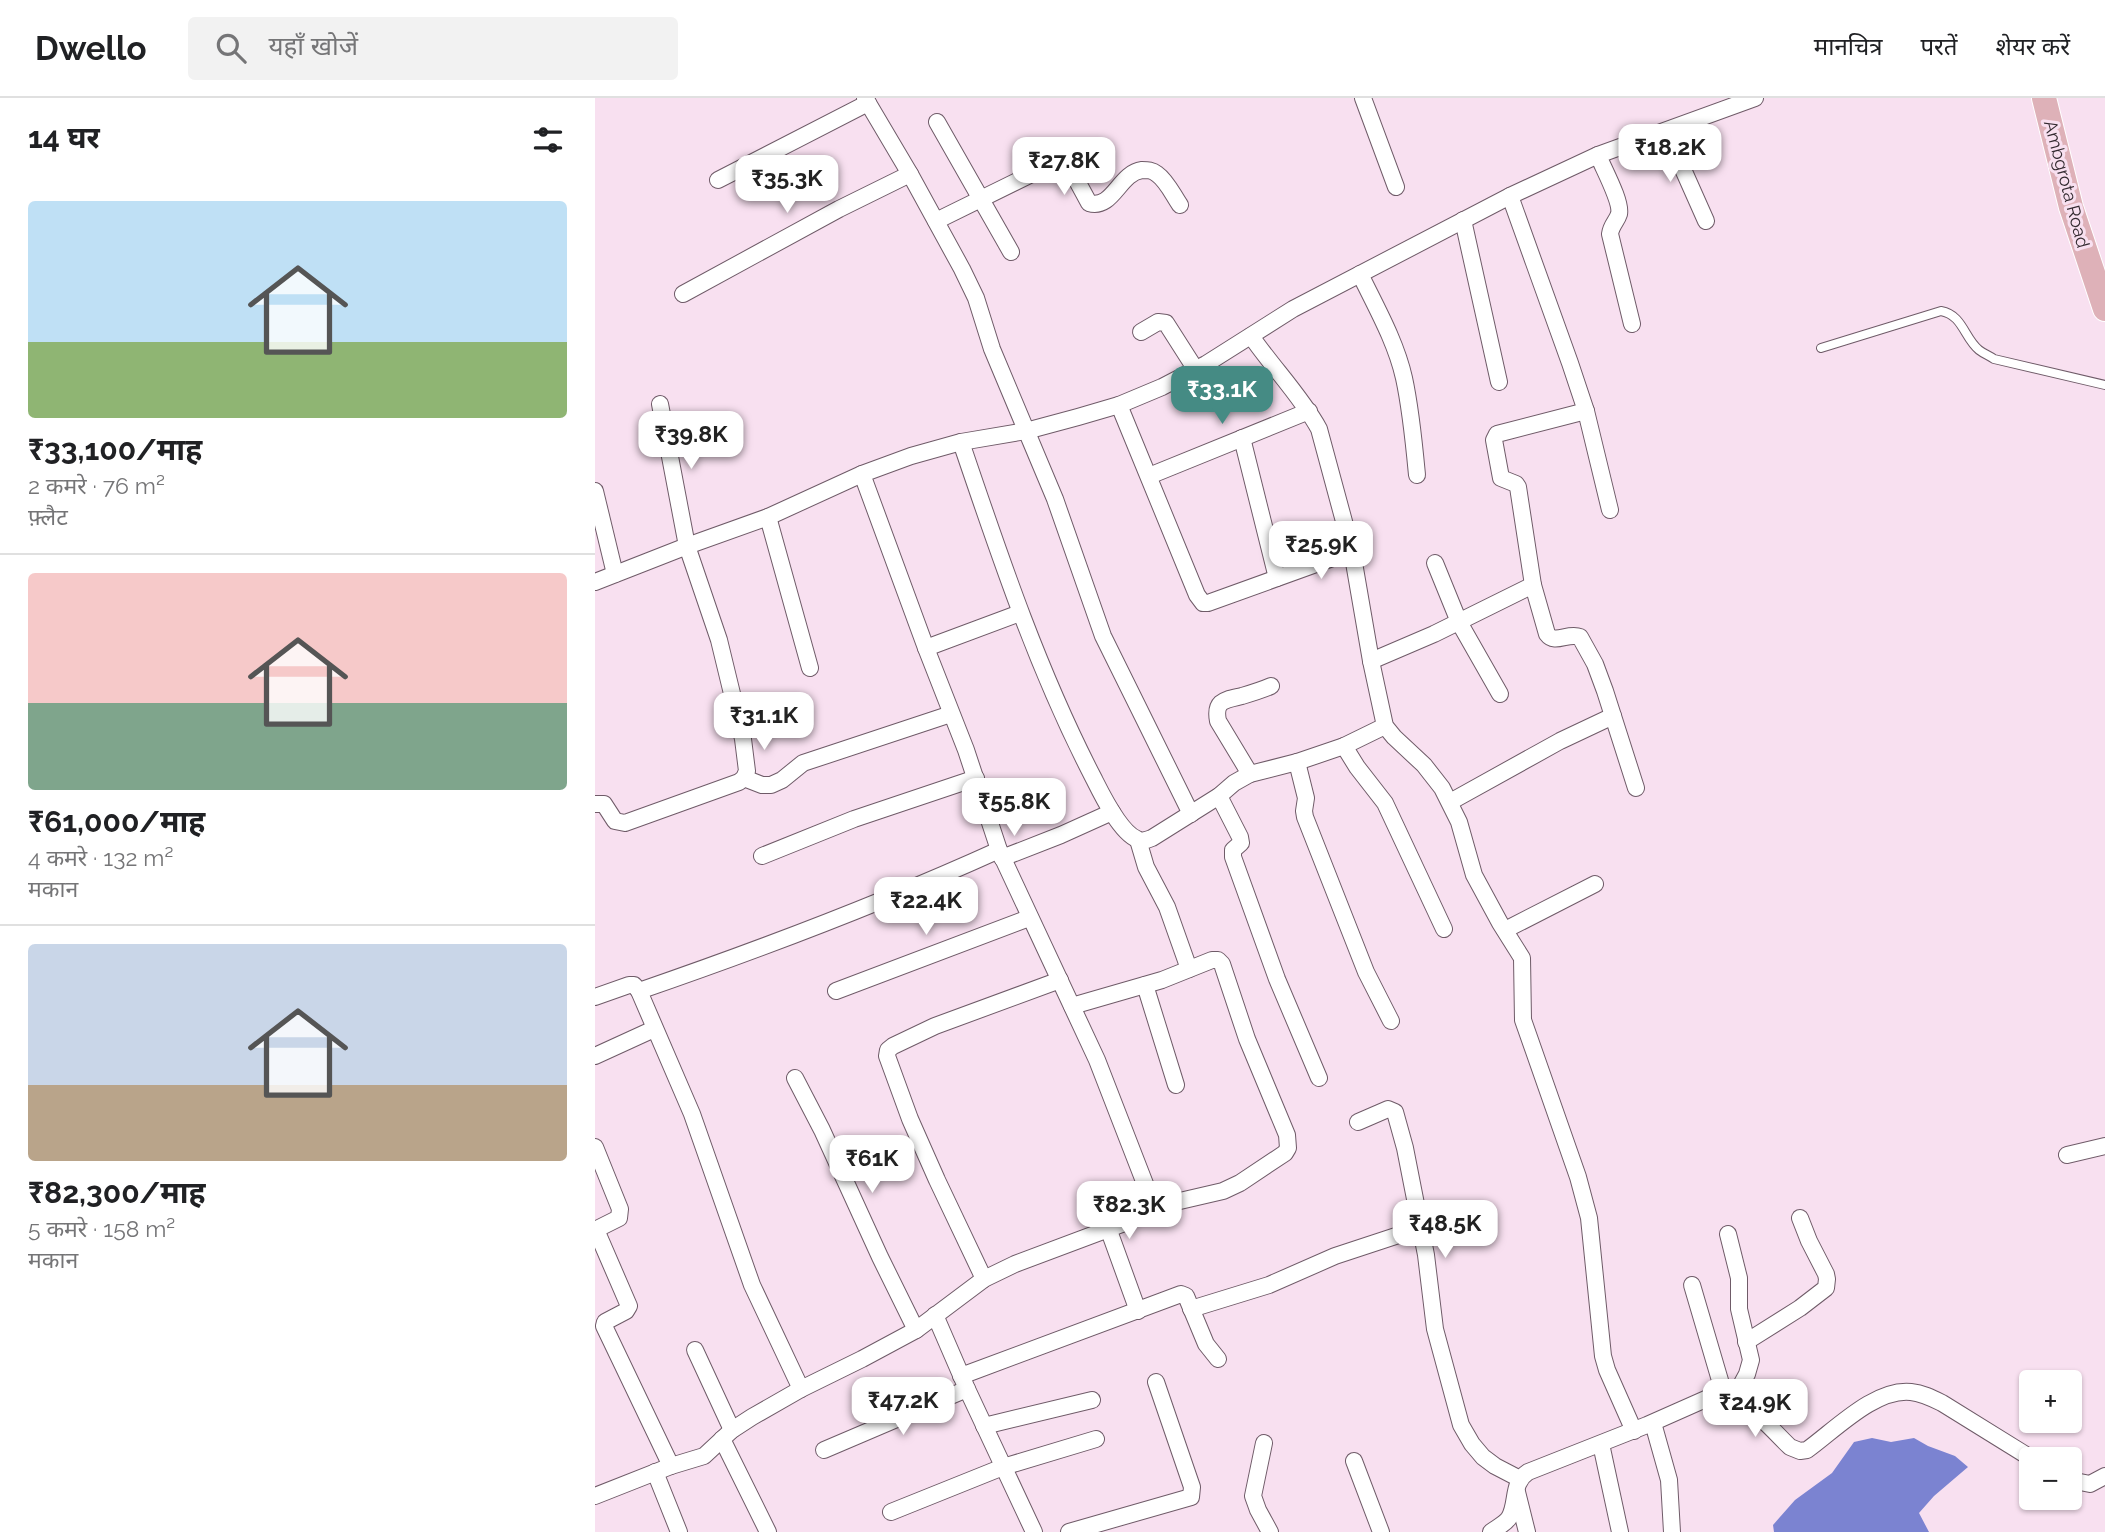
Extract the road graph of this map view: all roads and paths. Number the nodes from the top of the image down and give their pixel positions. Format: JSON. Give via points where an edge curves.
{"nodes":[{"id":1,"x":1363,"y":98,"type":"edge"},
{"id":2,"x":1755,"y":98,"type":"edge"},
{"id":3,"x":2044,"y":98,"type":"edge"},
{"id":4,"x":2058,"y":98,"type":"edge"},
{"id":5,"x":867,"y":101,"type":"edge"},
{"id":6,"x":937,"y":122,"type":"dead end"},
{"id":7,"x":1666,"y":131,"type":"junction"},
{"id":8,"x":1598,"y":155,"type":"junction"},
{"id":9,"x":910,"y":174,"type":"junction"},
{"id":10,"x":718,"y":180,"type":"dead end"},
{"id":11,"x":1397,"y":187,"type":"dead end"},
{"id":12,"x":1510,"y":196,"type":"junction"},
{"id":13,"x":980,"y":200,"type":"junction"},
{"id":14,"x":1180,"y":205,"type":"dead end"},
{"id":15,"x":1463,"y":220,"type":"junction"},
{"id":16,"x":936,"y":221,"type":"junction"},
{"id":17,"x":1706,"y":221,"type":"dead end"},
{"id":18,"x":1011,"y":253,"type":"dead end"},
{"id":19,"x":2105,"y":268,"type":"edge"},
{"id":20,"x":1360,"y":274,"type":"junction"},
{"id":21,"x":683,"y":294,"type":"dead end"},
{"id":22,"x":2105,"y":309,"type":"edge"},
{"id":23,"x":1632,"y":324,"type":"dead end"},
{"id":24,"x":1141,"y":332,"type":"dead end"},
{"id":25,"x":1251,"y":336,"type":"junction"},
{"id":26,"x":1821,"y":348,"type":"dead end"},
{"id":27,"x":1196,"y":369,"type":"junction"},
{"id":28,"x":1499,"y":382,"type":"dead end"},
{"id":29,"x":2105,"y":384,"type":"edge"},
{"id":30,"x":660,"y":404,"type":"dead end"},
{"id":31,"x":1119,"y":404,"type":"junction"},
{"id":32,"x":1309,"y":411,"type":"junction"},
{"id":33,"x":1586,"y":411,"type":"junction"},
{"id":34,"x":1026,"y":431,"type":"junction"},
{"id":35,"x":1242,"y":438,"type":"junction"},
{"id":36,"x":961,"y":442,"type":"junction"},
{"id":37,"x":862,"y":474,"type":"junction"},
{"id":38,"x":1417,"y":475,"type":"dead end"},
{"id":39,"x":1149,"y":476,"type":"junction"},
{"id":40,"x":595,"y":491,"type":"edge"},
{"id":41,"x":1610,"y":510,"type":"dead end"},
{"id":42,"x":768,"y":517,"type":"junction"},
{"id":43,"x":687,"y":545,"type":"junction"},
{"id":44,"x":1352,"y":551,"type":"junction"},
{"id":45,"x":1435,"y":563,"type":"dead end"},
{"id":46,"x":615,"y":574,"type":"junction"},
{"id":47,"x":1277,"y":578,"type":"junction"},
{"id":48,"x":595,"y":582,"type":"edge"},
{"id":49,"x":1533,"y":585,"type":"junction"},
{"id":50,"x":1020,"y":613,"type":"junction"},
{"id":51,"x":1459,"y":622,"type":"junction"},
{"id":52,"x":926,"y":648,"type":"junction"},
{"id":53,"x":1371,"y":661,"type":"junction"},
{"id":54,"x":810,"y":668,"type":"dead end"},
{"id":55,"x":1271,"y":687,"type":"dead end"},
{"id":56,"x":1500,"y":694,"type":"dead end"},
{"id":57,"x":951,"y":714,"type":"junction"},
{"id":58,"x":1613,"y":716,"type":"junction"},
{"id":59,"x":1385,"y":726,"type":"junction"},
{"id":60,"x":1344,"y":746,"type":"junction"},
{"id":61,"x":1297,"y":762,"type":"junction"},
{"id":62,"x":1250,"y":775,"type":"junction"},
{"id":63,"x":744,"y":778,"type":"junction"},
{"id":64,"x":976,"y":778,"type":"junction"},
{"id":65,"x":1636,"y":788,"type":"dead end"},
{"id":66,"x":1219,"y":796,"type":"junction"},
{"id":67,"x":1450,"y":802,"type":"junction"},
{"id":68,"x":595,"y":804,"type":"edge"},
{"id":69,"x":1112,"y":812,"type":"junction"},
{"id":70,"x":1191,"y":814,"type":"junction"},
{"id":71,"x":1138,"y":840,"type":"junction"},
{"id":72,"x":1000,"y":854,"type":"junction"},
{"id":73,"x":762,"y":856,"type":"dead end"},
{"id":74,"x":1595,"y":884,"type":"dead end"},
{"id":75,"x":1029,"y":918,"type":"junction"},
{"id":76,"x":1444,"y":929,"type":"dead end"},
{"id":77,"x":1505,"y":930,"type":"junction"},
{"id":78,"x":1189,"y":969,"type":"junction"},
{"id":79,"x":1060,"y":980,"type":"junction"},
{"id":80,"x":1145,"y":985,"type":"junction"},
{"id":81,"x":639,"y":991,"type":"junction"},
{"id":82,"x":836,"y":991,"type":"dead end"},
{"id":83,"x":595,"y":998,"type":"edge"},
{"id":84,"x":1072,"y":1006,"type":"junction"},
{"id":85,"x":1391,"y":1021,"type":"dead end"},
{"id":86,"x":654,"y":1029,"type":"junction"},
{"id":87,"x":595,"y":1056,"type":"edge"},
{"id":88,"x":795,"y":1078,"type":"dead end"},
{"id":89,"x":1319,"y":1078,"type":"dead end"},
{"id":90,"x":1176,"y":1086,"type":"dead end"},
{"id":91,"x":1358,"y":1122,"type":"dead end"},
{"id":92,"x":2105,"y":1146,"type":"edge"},
{"id":93,"x":595,"y":1147,"type":"edge"},
{"id":94,"x":2067,"y":1155,"type":"dead end"},
{"id":95,"x":1154,"y":1207,"type":"junction"},
{"id":96,"x":1800,"y":1218,"type":"dead end"},
{"id":97,"x":1108,"y":1228,"type":"junction"},
{"id":98,"x":1420,"y":1228,"type":"junction"},
{"id":99,"x":1728,"y":1234,"type":"dead end"},
{"id":100,"x":985,"y":1279,"type":"junction"},
{"id":101,"x":1692,"y":1284,"type":"dead end"},
{"id":102,"x":1191,"y":1309,"type":"junction"},
{"id":103,"x":1138,"y":1311,"type":"junction"},
{"id":104,"x":935,"y":1315,"type":"junction"},
{"id":105,"x":916,"y":1330,"type":"junction"},
{"id":106,"x":1746,"y":1342,"type":"junction"},
{"id":107,"x":695,"y":1350,"type":"dead end"},
{"id":108,"x":1218,"y":1359,"type":"dead end"},
{"id":109,"x":1156,"y":1382,"type":"dead end"},
{"id":110,"x":964,"y":1383,"type":"junction"},
{"id":111,"x":801,"y":1389,"type":"junction"},
{"id":112,"x":1729,"y":1396,"type":"junction"},
{"id":113,"x":1092,"y":1400,"type":"dead end"},
{"id":114,"x":1653,"y":1423,"type":"junction"},
{"id":115,"x":984,"y":1426,"type":"junction"},
{"id":116,"x":1634,"y":1430,"type":"junction"},
{"id":117,"x":727,"y":1434,"type":"junction"},
{"id":118,"x":1097,"y":1439,"type":"dead end"},
{"id":119,"x":1264,"y":1443,"type":"dead end"},
{"id":120,"x":1601,"y":1444,"type":"junction"},
{"id":121,"x":824,"y":1450,"type":"dead end"},
{"id":122,"x":2019,"y":1451,"type":"edge"},
{"id":123,"x":1354,"y":1461,"type":"dead end"},
{"id":124,"x":671,"y":1466,"type":"junction"},
{"id":125,"x":1003,"y":1467,"type":"junction"},
{"id":126,"x":655,"y":1472,"type":"junction"},
{"id":127,"x":2105,"y":1476,"type":"edge"},
{"id":128,"x":2082,"y":1482,"type":"edge"},
{"id":129,"x":1518,"y":1484,"type":"junction"},
{"id":130,"x":595,"y":1496,"type":"edge"},
{"id":131,"x":891,"y":1512,"type":"dead end"},
{"id":132,"x":679,"y":1532,"type":"edge"},
{"id":133,"x":768,"y":1532,"type":"edge"},
{"id":134,"x":1034,"y":1532,"type":"edge"},
{"id":135,"x":1069,"y":1532,"type":"edge"},
{"id":136,"x":1270,"y":1532,"type":"edge"},
{"id":137,"x":1381,"y":1532,"type":"edge"},
{"id":138,"x":1490,"y":1532,"type":"edge"},
{"id":139,"x":1527,"y":1532,"type":"edge"},
{"id":140,"x":1620,"y":1532,"type":"edge"},
{"id":141,"x":1672,"y":1532,"type":"edge"}],
"edges":[{"from":1,"to":11,"type":"street"},
{"from":2,"to":7,"type":"street"},
{"from":3,"to":22,"type":"main road","name":"Ambgrota Road","via":[[2071,207]]},
{"from":4,"to":19,"type":"main road"},
{"from":5,"to":9,"type":"street"},
{"from":5,"to":10,"type":"street"},
{"from":6,"to":13,"type":"street"},
{"from":7,"to":8,"type":"street"},
{"from":7,"to":17,"type":"street"},
{"from":8,"to":12,"type":"street"},
{"from":8,"to":23,"type":"street","via":[[1619,204],[1609,234]]},
{"from":9,"to":16,"type":"street"},
{"from":9,"to":21,"type":"street"},
{"from":12,"to":15,"type":"street"},
{"from":12,"to":33,"type":"street"},
{"from":13,"to":14,"type":"street","via":[[1062,162],[1069,166],[1089,203],[1103,203],[1128,175],[1152,170]]},
{"from":13,"to":16,"type":"street"},
{"from":13,"to":18,"type":"street"},
{"from":15,"to":20,"type":"street"},
{"from":15,"to":28,"type":"street"},
{"from":16,"to":34,"type":"street","via":[[971,288]]},
{"from":20,"to":25,"type":"street"},
{"from":20,"to":38,"type":"street","via":[[1404,376]]},
{"from":24,"to":27,"type":"street","via":[[1158,322],[1166,323]]},
{"from":25,"to":27,"type":"street"},
{"from":25,"to":32,"type":"street"},
{"from":26,"to":29,"type":"lane","via":[[1941,311],[1958,319],[1979,350],[1994,359]]},
{"from":27,"to":31,"type":"street"},
{"from":30,"to":43,"type":"street"},
{"from":31,"to":34,"type":"street"},
{"from":31,"to":39,"type":"street"},
{"from":32,"to":35,"type":"street"},
{"from":32,"to":44,"type":"street","via":[[1326,451]]},
{"from":33,"to":41,"type":"street"},
{"from":33,"to":49,"type":"street","via":[[1495,437],[1501,478],[1518,487]]},
{"from":34,"to":36,"type":"street"},
{"from":34,"to":70,"type":"street","via":[[1103,636]]},
{"from":35,"to":39,"type":"street"},
{"from":35,"to":47,"type":"street"},
{"from":36,"to":37,"type":"street"},
{"from":36,"to":50,"type":"street"},
{"from":37,"to":42,"type":"street"},
{"from":37,"to":52,"type":"street"},
{"from":39,"to":47,"type":"street","via":[[1200,600],[1208,603]]},
{"from":40,"to":46,"type":"street"},
{"from":42,"to":43,"type":"street"},
{"from":42,"to":54,"type":"street"},
{"from":43,"to":46,"type":"street"},
{"from":43,"to":63,"type":"street","via":[[732,691],[747,764]]},
{"from":44,"to":47,"type":"street"},
{"from":44,"to":53,"type":"street"},
{"from":45,"to":51,"type":"street"},
{"from":46,"to":48,"type":"street"},
{"from":49,"to":51,"type":"street"},
{"from":49,"to":58,"type":"street","via":[[1546,634],[1555,639],[1573,634],[1580,637]]},
{"from":50,"to":52,"type":"street"},
{"from":50,"to":69,"type":"street","via":[[1053,696]]},
{"from":51,"to":53,"type":"street"},
{"from":51,"to":56,"type":"street"},
{"from":52,"to":57,"type":"street"},
{"from":53,"to":59,"type":"street"},
{"from":55,"to":62,"type":"street","via":[[1224,700],[1218,706],[1218,721]]},
{"from":57,"to":63,"type":"street","via":[[803,763],[771,785]]},
{"from":57,"to":64,"type":"street"},
{"from":58,"to":65,"type":"street"},
{"from":58,"to":67,"type":"street"},
{"from":59,"to":60,"type":"street"},
{"from":59,"to":67,"type":"street","via":[[1424,765]]},
{"from":60,"to":61,"type":"street"},
{"from":60,"to":76,"type":"street","via":[[1385,803]]},
{"from":61,"to":62,"type":"street"},
{"from":61,"to":85,"type":"street","via":[[1305,817],[1366,972]]},
{"from":62,"to":66,"type":"street"},
{"from":63,"to":68,"type":"street","via":[[625,823],[615,821],[604,804]]},
{"from":64,"to":72,"type":"street"},
{"from":64,"to":73,"type":"street"},
{"from":66,"to":70,"type":"street"},
{"from":66,"to":89,"type":"street","via":[[1241,840],[1233,857]]},
{"from":67,"to":77,"type":"street","via":[[1474,875]]},
{"from":69,"to":71,"type":"street"},
{"from":69,"to":72,"type":"street","via":[[1061,835]]},
{"from":70,"to":71,"type":"street","via":[[1152,838]]},
{"from":71,"to":78,"type":"street"},
{"from":72,"to":75,"type":"street"},
{"from":72,"to":81,"type":"street"},
{"from":74,"to":77,"type":"street"},
{"from":75,"to":79,"type":"street"},
{"from":75,"to":82,"type":"street"},
{"from":77,"to":116,"type":"street","via":[[1522,958],[1525,1028],[1587,1208],[1603,1356]]},
{"from":78,"to":80,"type":"street"},
{"from":78,"to":95,"type":"street","via":[[1212,960],[1222,964],[1288,1148],[1223,1191]]},
{"from":79,"to":84,"type":"street"},
{"from":79,"to":100,"type":"street","via":[[935,1026],[888,1050],[910,1119]]},
{"from":80,"to":84,"type":"street"},
{"from":80,"to":90,"type":"street"},
{"from":81,"to":83,"type":"street","via":[[629,985]]},
{"from":81,"to":86,"type":"street"},
{"from":84,"to":95,"type":"street"},
{"from":86,"to":87,"type":"street"},
{"from":86,"to":111,"type":"street","via":[[692,1114],[752,1285]]},
{"from":88,"to":105,"type":"street"},
{"from":91,"to":98,"type":"street","via":[[1388,1108],[1395,1112]]},
{"from":92,"to":94,"type":"street"},
{"from":93,"to":124,"type":"street","via":[[620,1209],[619,1218],[597,1233],[629,1306],[604,1326]]},
{"from":95,"to":97,"type":"street"},
{"from":96,"to":106,"type":"street","via":[[1828,1279],[1826,1288]]},
{"from":97,"to":100,"type":"street"},
{"from":97,"to":103,"type":"street"},
{"from":98,"to":102,"type":"street","via":[[1335,1256],[1269,1286]]},
{"from":98,"to":129,"type":"street","via":[[1435,1329],[1461,1424],[1488,1462]]},
{"from":99,"to":106,"type":"street","via":[[1739,1278]]},
{"from":100,"to":104,"type":"street"},
{"from":101,"to":112,"type":"street"},
{"from":102,"to":103,"type":"street","via":[[1181,1294]]},
{"from":102,"to":108,"type":"street","via":[[1206,1345]]},
{"from":103,"to":110,"type":"street"},
{"from":104,"to":105,"type":"street"},
{"from":104,"to":110,"type":"street"},
{"from":105,"to":111,"type":"street"},
{"from":106,"to":112,"type":"street","via":[[1749,1368]]},
{"from":107,"to":117,"type":"street"},
{"from":109,"to":135,"type":"street","via":[[1192,1487],[1191,1497]]},
{"from":110,"to":115,"type":"street"},
{"from":110,"to":121,"type":"street"},
{"from":111,"to":117,"type":"street"},
{"from":112,"to":114,"type":"street","via":[[1717,1394]]},
{"from":112,"to":122,"type":"street","via":[[1800,1451],[1882,1396],[1910,1391],[1942,1403]]},
{"from":113,"to":115,"type":"street"},
{"from":114,"to":116,"type":"street"},
{"from":114,"to":141,"type":"street","via":[[1669,1480]]},
{"from":115,"to":125,"type":"street"},
{"from":116,"to":120,"type":"street"},
{"from":117,"to":124,"type":"street","via":[[704,1456]]},
{"from":117,"to":133,"type":"street"},
{"from":118,"to":125,"type":"street"},
{"from":119,"to":136,"type":"street","via":[[1254,1496]]},
{"from":120,"to":129,"type":"street","via":[[1528,1472]]},
{"from":120,"to":140,"type":"street"},
{"from":123,"to":137,"type":"street"},
{"from":124,"to":126,"type":"street"},
{"from":125,"to":131,"type":"street"},
{"from":125,"to":134,"type":"street"},
{"from":126,"to":130,"type":"street"},
{"from":126,"to":132,"type":"street"},
{"from":127,"to":128,"type":"street"},
{"from":129,"to":138,"type":"street","via":[[1509,1518]]},
{"from":129,"to":139,"type":"street"}]}
